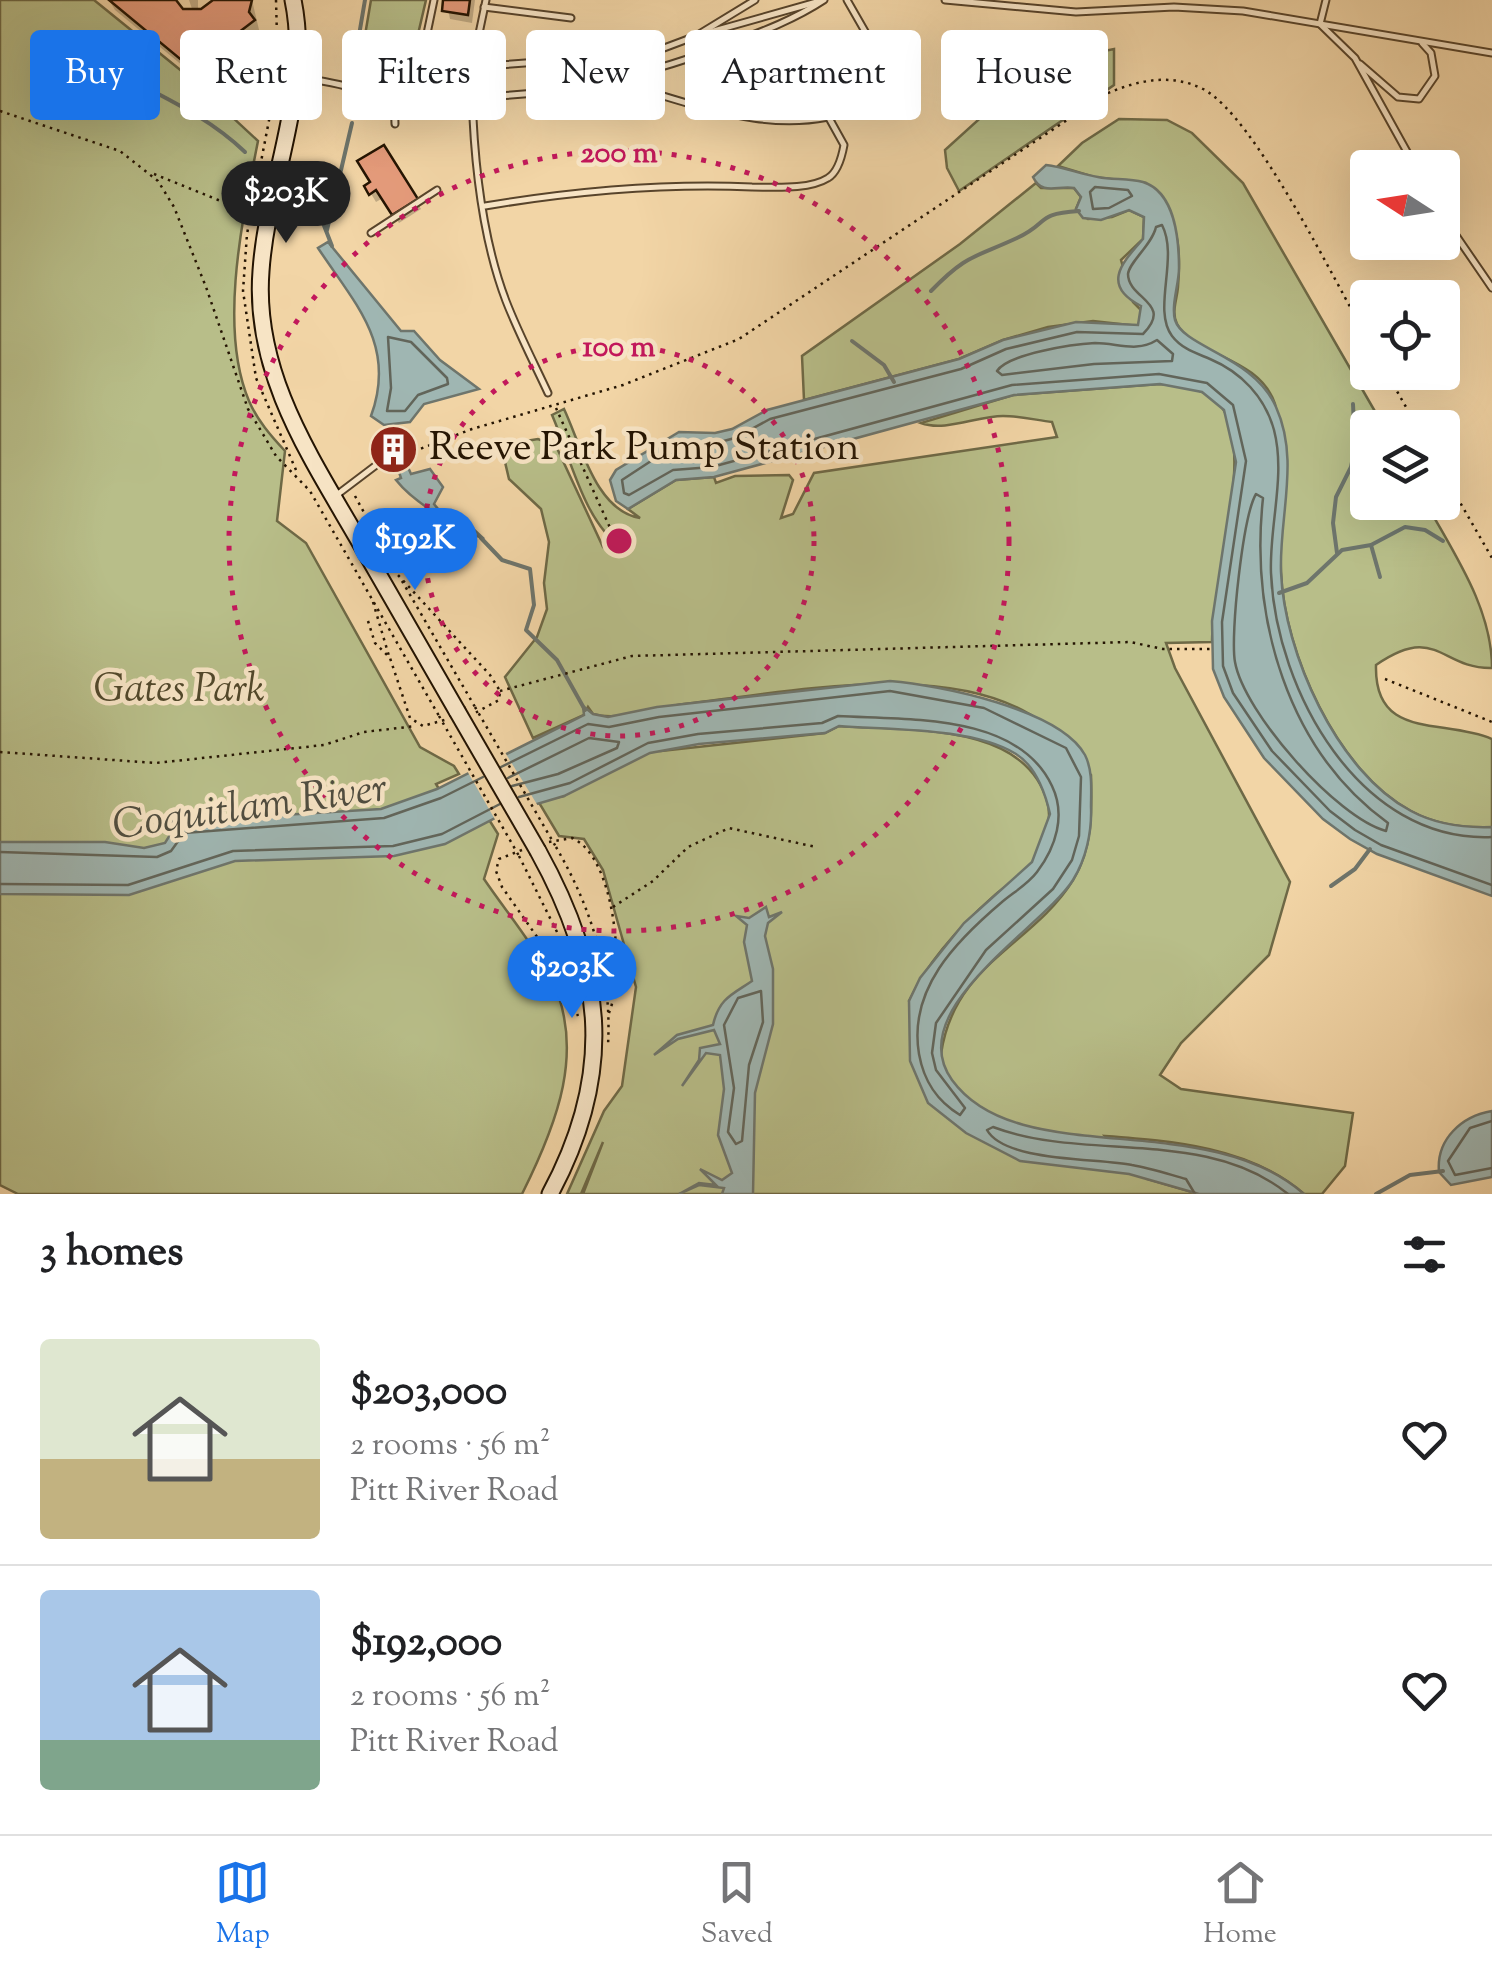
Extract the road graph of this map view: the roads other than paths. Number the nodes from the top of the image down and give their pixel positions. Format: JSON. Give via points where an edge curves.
{"nodes":[{"id":1,"x":293,"y":0,"type":"edge"},
{"id":2,"x":434,"y":0,"type":"edge"},
{"id":3,"x":755,"y":0,"type":"edge"},
{"id":4,"x":823,"y":0,"type":"edge"},
{"id":5,"x":847,"y":0,"type":"edge"},
{"id":6,"x":945,"y":0,"type":"edge"},
{"id":7,"x":1326,"y":0,"type":"edge"},
{"id":8,"x":485,"y":4,"type":"edge"},
{"id":9,"x":571,"y":18,"type":"dead end"},
{"id":10,"x":1320,"y":24,"type":"junction"},
{"id":11,"x":294,"y":30,"type":"edge"},
{"id":12,"x":428,"y":30,"type":"edge"},
{"id":13,"x":480,"y":30,"type":"edge"},
{"id":14,"x":706,"y":30,"type":"edge"},
{"id":15,"x":717,"y":30,"type":"edge"},
{"id":16,"x":866,"y":30,"type":"edge"},
{"id":17,"x":685,"y":40,"type":"edge"},
{"id":18,"x":1420,"y":41,"type":"junction"},
{"id":19,"x":1492,"y":53,"type":"edge"},
{"id":20,"x":1355,"y":58,"type":"junction"},
{"id":21,"x":506,"y":66,"type":"edge"},
{"id":22,"x":665,"y":66,"type":"edge"},
{"id":23,"x":288,"y":120,"type":"edge"},
{"id":24,"x":395,"y":120,"type":"edge"},
{"id":25,"x":473,"y":120,"type":"edge"},
{"id":26,"x":830,"y":120,"type":"edge"},
{"id":27,"x":395,"y":124,"type":"dead end"},
{"id":28,"x":1406,"y":150,"type":"edge"},
{"id":29,"x":437,"y":190,"type":"dead end"},
{"id":30,"x":485,"y":206,"type":"junction"},
{"id":31,"x":371,"y":233,"type":"dead end"},
{"id":32,"x":1460,"y":241,"type":"edge"},
{"id":33,"x":1492,"y":288,"type":"edge"},
{"id":34,"x":548,"y":393,"type":"dead end"},
{"id":35,"x":376,"y":466,"type":"road end"},
{"id":36,"x":334,"y":496,"type":"junction"},
{"id":37,"x":550,"y":1194,"type":"edge"}],
"edges":[{"from":1,"to":11,"type":"main road"},
{"from":2,"to":12,"type":"lane"},
{"from":3,"to":14,"type":"lane"},
{"from":4,"to":15,"type":"lane"},
{"from":4,"to":22,"type":"lane","via":[[798,19]]},
{"from":5,"to":16,"type":"lane"},
{"from":6,"to":10,"type":"lane","via":[[1076,12],[1174,6]]},
{"from":7,"to":10,"type":"lane"},
{"from":8,"to":9,"type":"lane"},
{"from":8,"to":13,"type":"lane"},
{"from":10,"to":18,"type":"lane"},
{"from":10,"to":20,"type":"lane"},
{"from":17,"to":21,"type":"lane","via":[[648,54]]},
{"from":18,"to":19,"type":"lane"},
{"from":18,"to":20,"type":"lane","via":[[1436,65],[1419,99],[1383,88]]},
{"from":20,"to":28,"type":"lane"},
{"from":23,"to":36,"type":"main road","via":[[264,243],[266,349],[280,396]]},
{"from":24,"to":27,"type":"lane"},
{"from":25,"to":30,"type":"lane"},
{"from":26,"to":30,"type":"lane","via":[[844,145],[825,180],[776,188],[659,185]]},
{"from":29,"to":31,"type":"lane"},
{"from":30,"to":34,"type":"lane","via":[[506,300]]},
{"from":32,"to":33,"type":"lane"},
{"from":35,"to":36,"type":"lane"},
{"from":36,"to":37,"type":"main road","bridge":true,"via":[[538,851],[582,944],[596,1044],[584,1114]]}]}
